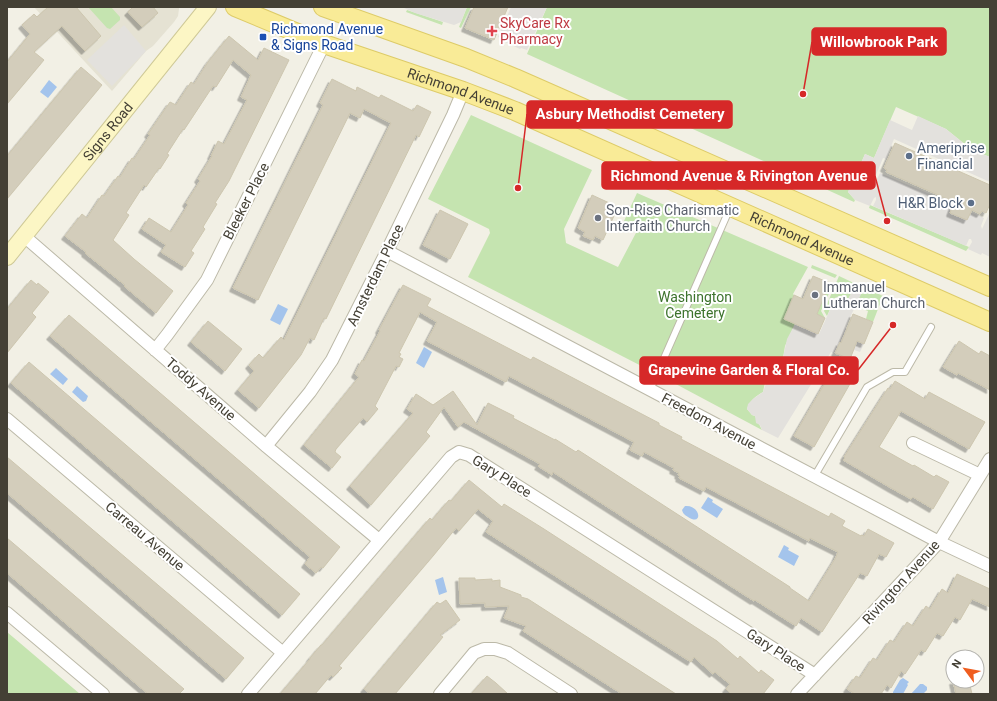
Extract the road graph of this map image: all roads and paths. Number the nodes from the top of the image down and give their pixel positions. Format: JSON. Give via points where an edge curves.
{"nodes":[{"id":1,"x":208,"y":7,"type":"edge"},
{"id":2,"x":235,"y":7,"type":"edge"},
{"id":3,"x":322,"y":7,"type":"edge"},
{"id":4,"x":324,"y":44,"type":"junction"},
{"id":5,"x":463,"y":91,"type":"junction"},
{"id":6,"x":730,"y":207,"type":"junction"},
{"id":7,"x":24,"y":236,"type":"junction"},
{"id":8,"x":387,"y":252,"type":"junction"},
{"id":9,"x":7,"y":257,"type":"edge"},
{"id":10,"x":990,"y":287,"type":"edge"},
{"id":11,"x":990,"y":322,"type":"edge"},
{"id":12,"x":931,"y":327,"type":"dead end"},
{"id":13,"x":155,"y":350,"type":"junction"},
{"id":14,"x":650,"y":390,"type":"junction"},
{"id":15,"x":7,"y":419,"type":"edge"},
{"id":16,"x":913,"y":443,"type":"dead end"},
{"id":17,"x":266,"y":446,"type":"junction"},
{"id":18,"x":990,"y":459,"type":"edge"},
{"id":19,"x":984,"y":474,"type":"edge"},
{"id":20,"x":814,"y":477,"type":"junction"},
{"id":21,"x":378,"y":540,"type":"junction"},
{"id":22,"x":939,"y":542,"type":"junction"},
{"id":23,"x":990,"y":566,"type":"edge"},
{"id":24,"x":7,"y":613,"type":"edge"},
{"id":25,"x":283,"y":653,"type":"junction"},
{"id":26,"x":815,"y":675,"type":"junction"},
{"id":27,"x":103,"y":694,"type":"edge"},
{"id":28,"x":248,"y":694,"type":"edge"},
{"id":29,"x":440,"y":694,"type":"edge"},
{"id":30,"x":571,"y":694,"type":"edge"},
{"id":31,"x":798,"y":694,"type":"edge"}],
"edges":[{"from":1,"to":7,"type":"street","name":"Signs Road"},
{"from":2,"to":4,"type":"main road","name":"Richmond Avenue"},
{"from":3,"to":10,"type":"main road","via":[[515,78]]},
{"from":4,"to":5,"type":"main road","name":"Richmond Avenue"},
{"from":4,"to":13,"type":"street","name":"Bleeker Place","via":[[206,280]]},
{"from":5,"to":6,"type":"main road","name":"Richmond Avenue","via":[[515,111]]},
{"from":5,"to":8,"type":"street","name":"Amsterdam Place"},
{"from":6,"to":11,"type":"main road","name":"Richmond Avenue"},
{"from":6,"to":14,"type":"lane"},
{"from":7,"to":9,"type":"street","name":"Signs Road"},
{"from":7,"to":13,"type":"street","name":"Toddy Avenue"},
{"from":8,"to":14,"type":"street","name":"Freedom Avenue"},
{"from":8,"to":17,"type":"street","name":"Amsterdam Place","via":[[332,360],[306,398]]},
{"from":12,"to":20,"type":"lane","via":[[905,372],[893,372],[867,387]]},
{"from":13,"to":17,"type":"street","name":"Toddy Avenue"},
{"from":14,"to":20,"type":"street","name":"Freedom Avenue"},
{"from":15,"to":25,"type":"street","name":"Carreau Avenue"},
{"from":16,"to":19,"type":"street"},
{"from":17,"to":21,"type":"street","name":"Toddy Avenue"},
{"from":18,"to":19,"type":"street","name":"Rivington Avenue"},
{"from":19,"to":22,"type":"street","name":"Rivington Avenue"},
{"from":20,"to":22,"type":"street","name":"Freedom Avenue"},
{"from":21,"to":25,"type":"street","name":"Gary Place"},
{"from":21,"to":26,"type":"street","name":"Gary Place","via":[[451,457],[459,452],[469,455]]},
{"from":22,"to":23,"type":"street","name":"Freedom Avenue"},
{"from":22,"to":26,"type":"street","name":"Rivington Avenue"},
{"from":24,"to":27,"type":"street"},
{"from":25,"to":28,"type":"street","name":"Gary Place"},
{"from":26,"to":31,"type":"street","name":"Rivington Avenue"},
{"from":29,"to":30,"type":"street","via":[[474,653],[484,649],[495,649],[508,653]]}]}
